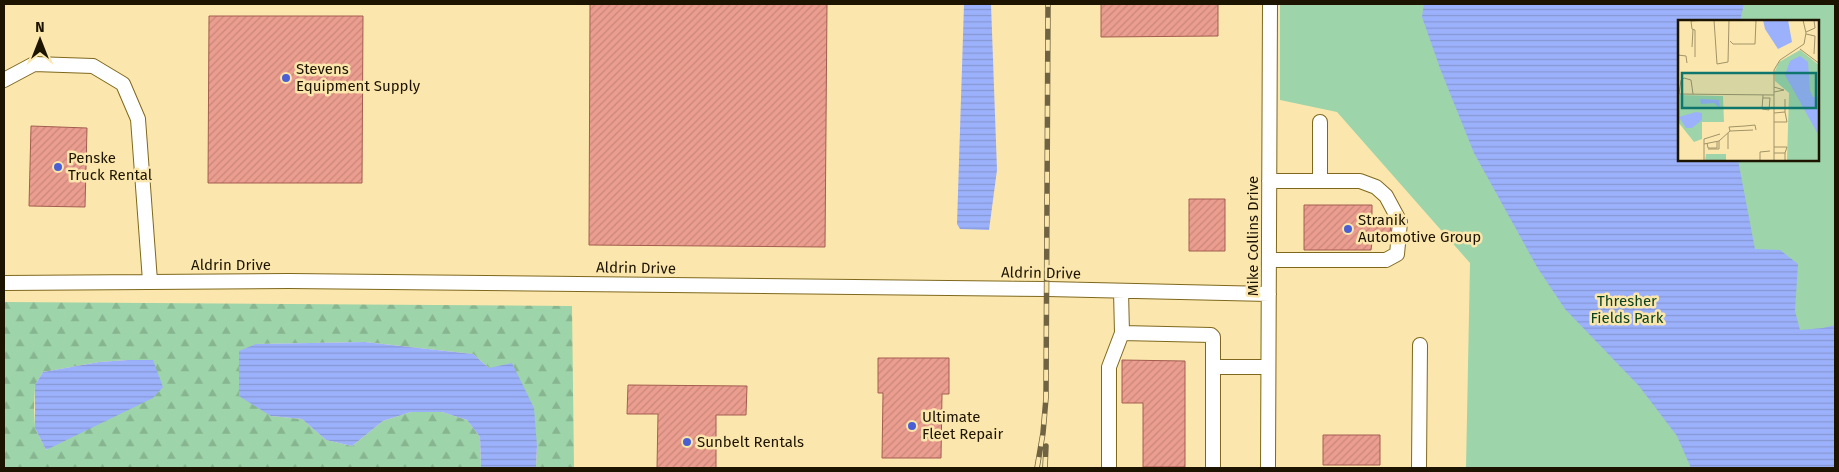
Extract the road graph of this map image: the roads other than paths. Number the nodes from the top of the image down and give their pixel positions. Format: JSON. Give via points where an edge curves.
{"nodes":[{"id":1,"x":1270,"y":4,"type":"edge"},
{"id":2,"x":4,"y":80,"type":"edge"},
{"id":3,"x":1320,"y":122,"type":"dead end"},
{"id":4,"x":1269,"y":181,"type":"junction"},
{"id":5,"x":1320,"y":181,"type":"junction"},
{"id":6,"x":1269,"y":260,"type":"junction"},
{"id":7,"x":150,"y":281,"type":"junction"},
{"id":8,"x":4,"y":283,"type":"edge"},
{"id":9,"x":1122,"y":291,"type":"junction"},
{"id":10,"x":1268,"y":294,"type":"junction"},
{"id":11,"x":1122,"y":333,"type":"junction"},
{"id":12,"x":1420,"y":345,"type":"dead end"},
{"id":13,"x":1213,"y":367,"type":"junction"},
{"id":14,"x":1268,"y":367,"type":"junction"},
{"id":15,"x":1109,"y":468,"type":"edge"},
{"id":16,"x":1213,"y":468,"type":"edge"},
{"id":17,"x":1268,"y":468,"type":"edge"},
{"id":18,"x":1419,"y":468,"type":"edge"}],
"edges":[{"from":1,"to":4,"type":"street","name":"Mike Collins Drive"},
{"from":2,"to":7,"type":"street","via":[[34,64],[93,66],[123,84],[138,119]]},
{"from":3,"to":5,"type":"street"},
{"from":4,"to":5,"type":"street"},
{"from":4,"to":6,"type":"street","name":"Mike Collins Drive"},
{"from":5,"to":6,"type":"street","via":[[1360,181],[1376,186],[1400,222],[1397,254],[1386,260]]},
{"from":6,"to":10,"type":"street","name":"Mike Collins Drive"},
{"from":7,"to":8,"type":"street","name":"Aldrin Drive"},
{"from":7,"to":9,"type":"street","name":"Aldrin Drive"},
{"from":9,"to":10,"type":"street","name":"Aldrin Drive"},
{"from":9,"to":11,"type":"street"},
{"from":10,"to":14,"type":"street","name":"Mike Collins Drive"},
{"from":11,"to":13,"type":"street","via":[[1211,335]]},
{"from":11,"to":15,"type":"street","via":[[1109,367]]},
{"from":12,"to":18,"type":"street"},
{"from":13,"to":14,"type":"street"},
{"from":13,"to":16,"type":"street"},
{"from":14,"to":17,"type":"street","name":"Mike Collins Drive"}]}
